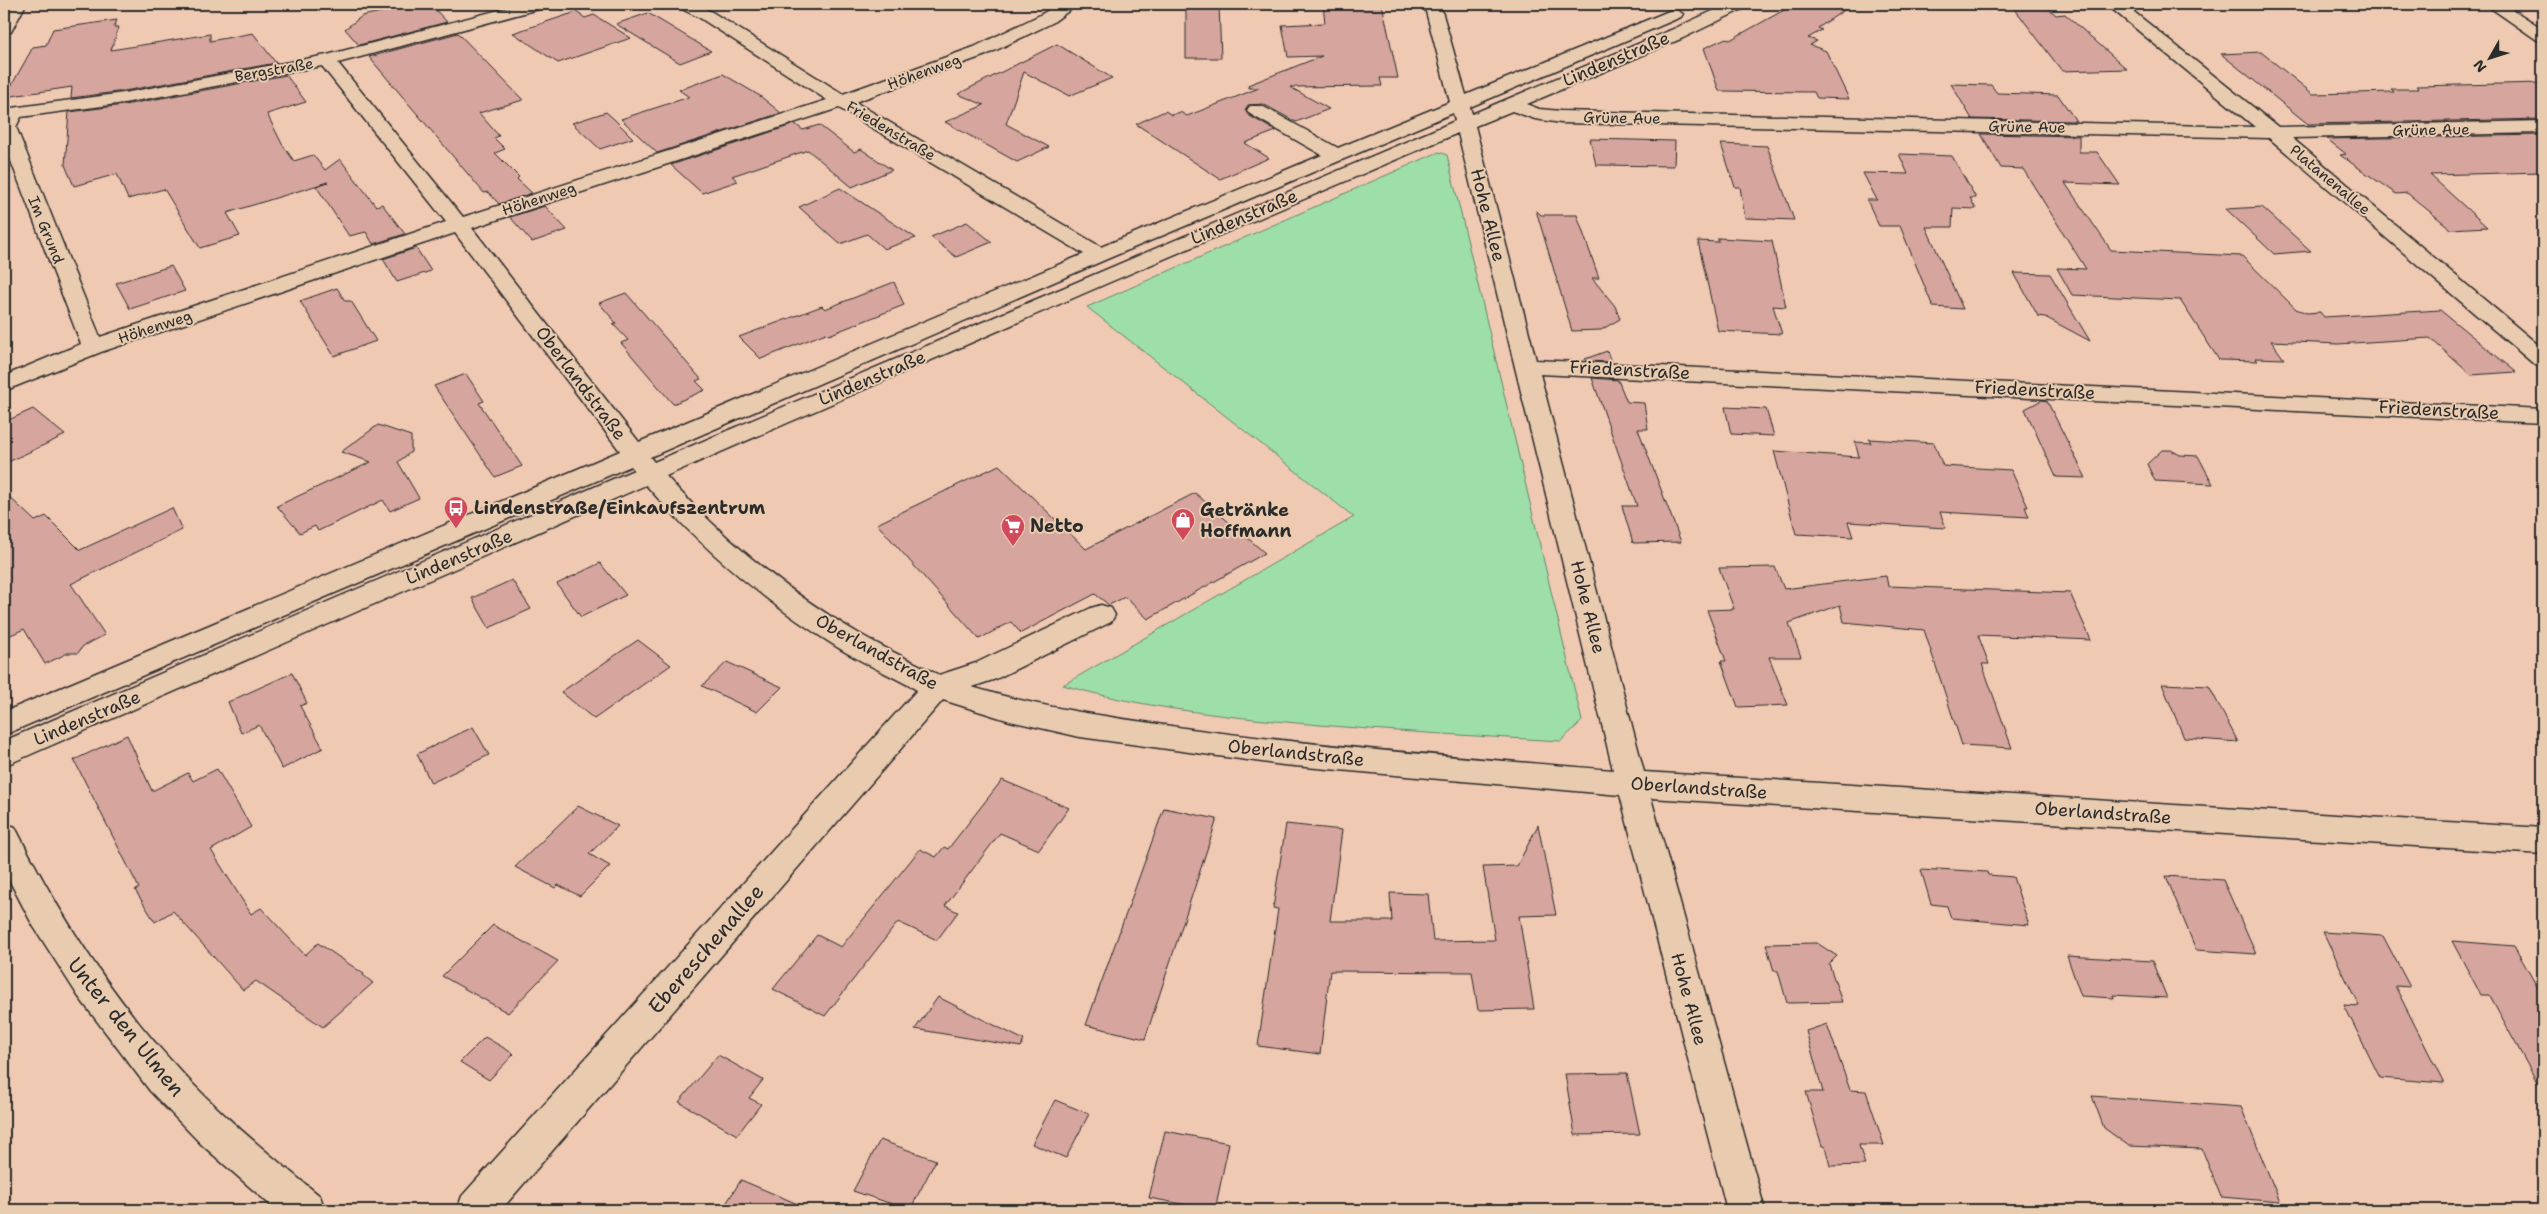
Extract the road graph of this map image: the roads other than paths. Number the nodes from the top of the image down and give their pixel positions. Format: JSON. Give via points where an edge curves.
{"nodes":[{"id":1,"x":18,"y":4,"type":"edge"},
{"id":2,"x":540,"y":4,"type":"edge"},
{"id":3,"x":684,"y":4,"type":"edge"},
{"id":4,"x":1070,"y":4,"type":"edge"},
{"id":5,"x":1432,"y":4,"type":"edge"},
{"id":6,"x":1741,"y":4,"type":"edge"},
{"id":7,"x":2114,"y":4,"type":"edge"},
{"id":8,"x":2493,"y":4,"type":"edge"},
{"id":9,"x":1690,"y":8,"type":"dead end"},
{"id":10,"x":5,"y":28,"type":"edge"},
{"id":11,"x":2543,"y":36,"type":"edge"},
{"id":12,"x":328,"y":60,"type":"junction"},
{"id":13,"x":841,"y":101,"type":"junction"},
{"id":14,"x":1512,"y":104,"type":"junction"},
{"id":15,"x":1256,"y":110,"type":"dead end"},
{"id":16,"x":9,"y":113,"type":"edge"},
{"id":17,"x":1462,"y":113,"type":"junction"},
{"id":18,"x":2543,"y":127,"type":"edge"},
{"id":19,"x":2274,"y":134,"type":"junction"},
{"id":20,"x":1336,"y":155,"type":"junction"},
{"id":21,"x":459,"y":225,"type":"junction"},
{"id":22,"x":1126,"y":244,"type":"junction"},
{"id":23,"x":1100,"y":255,"type":"junction"},
{"id":24,"x":1147,"y":259,"type":"junction"},
{"id":25,"x":907,"y":339,"type":"junction"},
{"id":26,"x":93,"y":347,"type":"junction"},
{"id":27,"x":925,"y":355,"type":"junction"},
{"id":28,"x":2543,"y":360,"type":"edge"},
{"id":29,"x":1526,"y":366,"type":"junction"},
{"id":30,"x":4,"y":384,"type":"edge"},
{"id":31,"x":2543,"y":416,"type":"edge"},
{"id":32,"x":642,"y":464,"type":"junction"},
{"id":33,"x":1101,"y":615,"type":"dead end"},
{"id":34,"x":937,"y":687,"type":"junction"},
{"id":35,"x":4,"y":724,"type":"edge"},
{"id":36,"x":4,"y":754,"type":"edge"},
{"id":37,"x":1632,"y":784,"type":"junction"},
{"id":38,"x":4,"y":836,"type":"edge"},
{"id":39,"x":2543,"y":841,"type":"edge"},
{"id":40,"x":306,"y":1210,"type":"edge"},
{"id":41,"x":476,"y":1210,"type":"edge"},
{"id":42,"x":1746,"y":1210,"type":"edge"}],
"edges":[{"from":1,"to":10,"type":"street"},
{"from":2,"to":12,"type":"street","name":"Bergstraße"},
{"from":3,"to":13,"type":"street","name":"Friedenstraße"},
{"from":4,"to":13,"type":"street","name":"Höhenweg","via":[[988,48]]},
{"from":5,"to":17,"type":"street","name":"Hohe Allee"},
{"from":6,"to":14,"type":"street","name":"Lindenstraße"},
{"from":7,"to":19,"type":"street","name":"Platanenallee"},
{"from":8,"to":11,"type":"street"},
{"from":9,"to":17,"type":"street","name":"Lindenstraße"},
{"from":12,"to":16,"type":"street","name":"Bergstraße","via":[[124,98]]},
{"from":12,"to":21,"type":"street","name":"Oberlandstraße"},
{"from":13,"to":21,"type":"street","name":"Höhenweg"},
{"from":13,"to":23,"type":"street","name":"Friedenstraße"},
{"from":14,"to":17,"type":"street","name":"Lindenstraße"},
{"from":14,"to":19,"type":"street","name":"Grüne Aue","via":[[1535,114],[1561,117]]},
{"from":15,"to":20,"type":"street"},
{"from":16,"to":26,"type":"street","name":"Im Grund","via":[[6,127]]},
{"from":17,"to":20,"type":"street","name":"Lindenstraße"},
{"from":17,"to":24,"type":"street","name":"Lindenstraße"},
{"from":17,"to":29,"type":"street","name":"Hohe Allee"},
{"from":18,"to":19,"type":"street","name":"Grüne Aue"},
{"from":19,"to":28,"type":"street","name":"Platanenallee"},
{"from":20,"to":22,"type":"street","name":"Lindenstraße"},
{"from":21,"to":26,"type":"street","name":"Höhenweg"},
{"from":21,"to":32,"type":"street","name":"Oberlandstraße"},
{"from":22,"to":23,"type":"street","name":"Lindenstraße"},
{"from":22,"to":24,"type":"street"},
{"from":23,"to":25,"type":"street","name":"Lindenstraße"},
{"from":24,"to":27,"type":"street","name":"Lindenstraße"},
{"from":25,"to":27,"type":"street"},
{"from":25,"to":32,"type":"street","name":"Lindenstraße"},
{"from":26,"to":30,"type":"street","name":"Höhenweg"},
{"from":27,"to":32,"type":"street","name":"Lindenstraße"},
{"from":29,"to":31,"type":"street","name":"Friedenstraße"},
{"from":29,"to":37,"type":"street","name":"Hohe Allee"},
{"from":32,"to":34,"type":"street","name":"Oberlandstraße","via":[[684,512],[777,593],[848,640]]},
{"from":32,"to":35,"type":"street","name":"Lindenstraße"},
{"from":32,"to":36,"type":"street","name":"Lindenstraße"},
{"from":33,"to":34,"type":"street","via":[[986,672]]},
{"from":34,"to":37,"type":"street","name":"Oberlandstraße","via":[[1010,710],[1080,725],[1212,744]]},
{"from":34,"to":41,"type":"street","name":"Ebereschenallee"},
{"from":37,"to":39,"type":"street","name":"Oberlandstraße"},
{"from":37,"to":42,"type":"street","name":"Hohe Allee"},
{"from":38,"to":40,"type":"street","name":"Unter den Ulmen","via":[[21,875],[57,940],[163,1079],[241,1156]]}]}
